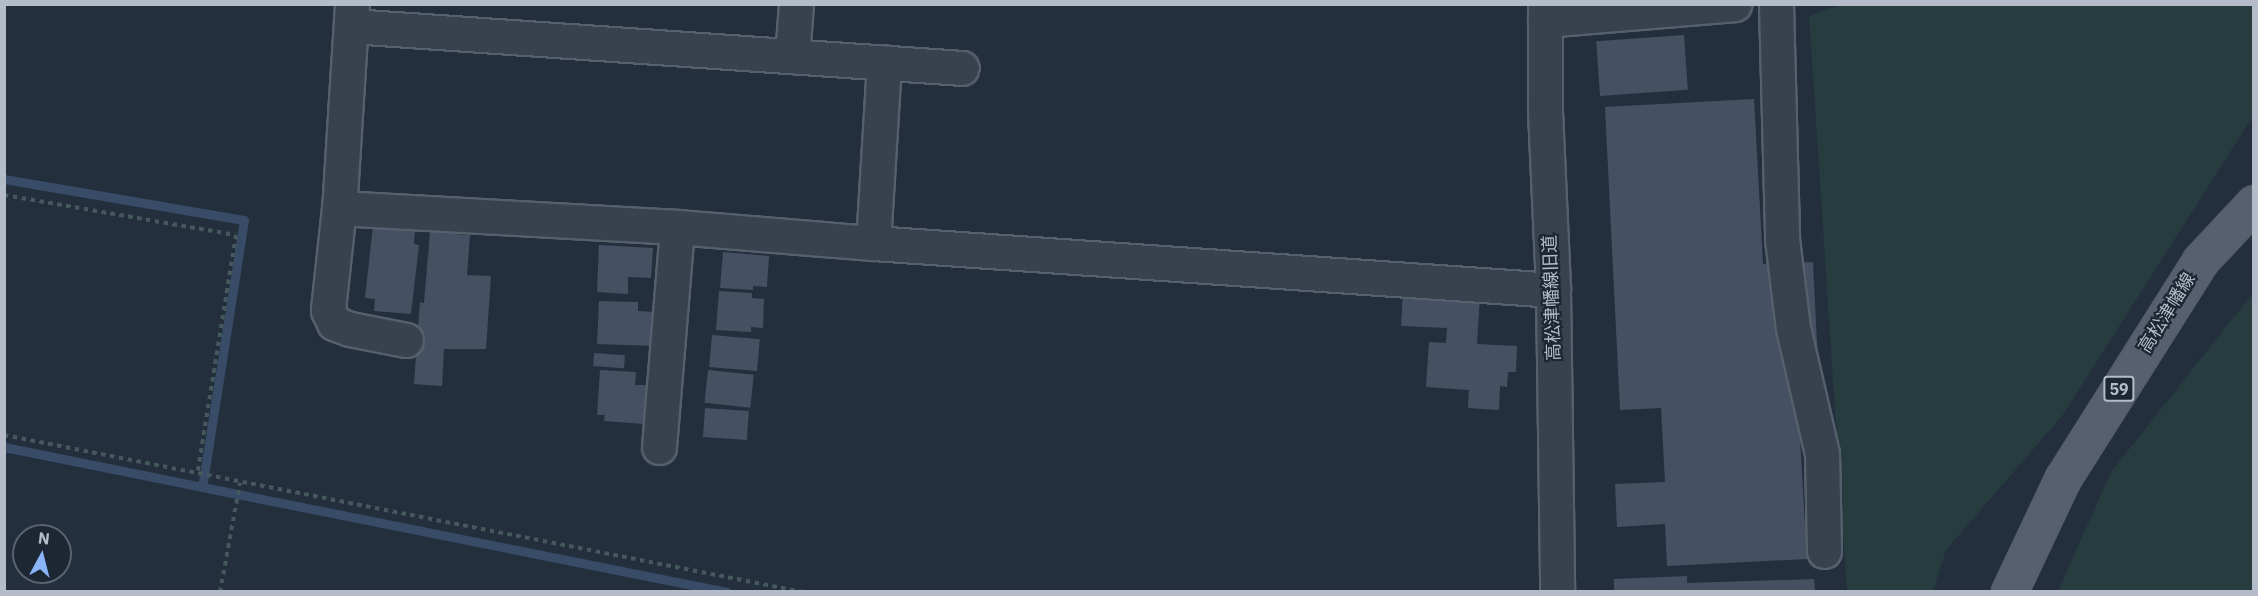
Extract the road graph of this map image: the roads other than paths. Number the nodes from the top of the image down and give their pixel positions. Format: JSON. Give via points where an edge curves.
{"nodes":[{"id":1,"x":796,"y":4,"type":"edge"},
{"id":2,"x":1734,"y":4,"type":"edge"},
{"id":3,"x":1776,"y":4,"type":"edge"},
{"id":4,"x":1545,"y":12,"type":"edge"},
{"id":5,"x":351,"y":15,"type":"edge"},
{"id":6,"x":792,"y":56,"type":"junction"},
{"id":7,"x":884,"y":62,"type":"junction"},
{"id":8,"x":962,"y":68,"type":"dead end"},
{"id":9,"x":2253,"y":203,"type":"edge"},
{"id":10,"x":339,"y":207,"type":"junction"},
{"id":11,"x":677,"y":226,"type":"junction"},
{"id":12,"x":873,"y":243,"type":"junction"},
{"id":13,"x":1553,"y":290,"type":"junction"},
{"id":14,"x":406,"y":340,"type":"dead end"},
{"id":15,"x":659,"y":447,"type":"dead end"},
{"id":16,"x":1824,"y":551,"type":"dead end"},
{"id":17,"x":1557,"y":591,"type":"edge"},
{"id":18,"x":2010,"y":591,"type":"edge"}],
"edges":[{"from":1,"to":6,"type":"street"},
{"from":2,"to":4,"type":"street"},
{"from":3,"to":16,"type":"street","via":[[1782,239],[1792,328],[1822,454]]},
{"from":4,"to":13,"type":"street","name":"高松津幡線旧道"},
{"from":5,"to":6,"type":"street"},
{"from":5,"to":10,"type":"street"},
{"from":6,"to":7,"type":"street"},
{"from":7,"to":8,"type":"street"},
{"from":7,"to":12,"type":"street"},
{"from":9,"to":18,"type":"main road","name":"高松津幡線","number":"59","via":[[2200,261],[2063,478]]},
{"from":10,"to":11,"type":"street"},
{"from":10,"to":14,"type":"street","via":[[328,310],[334,323]]},
{"from":11,"to":12,"type":"street"},
{"from":11,"to":15,"type":"street"},
{"from":12,"to":13,"type":"street"},
{"from":13,"to":17,"type":"street","name":"高松津幡線旧道"}]}
